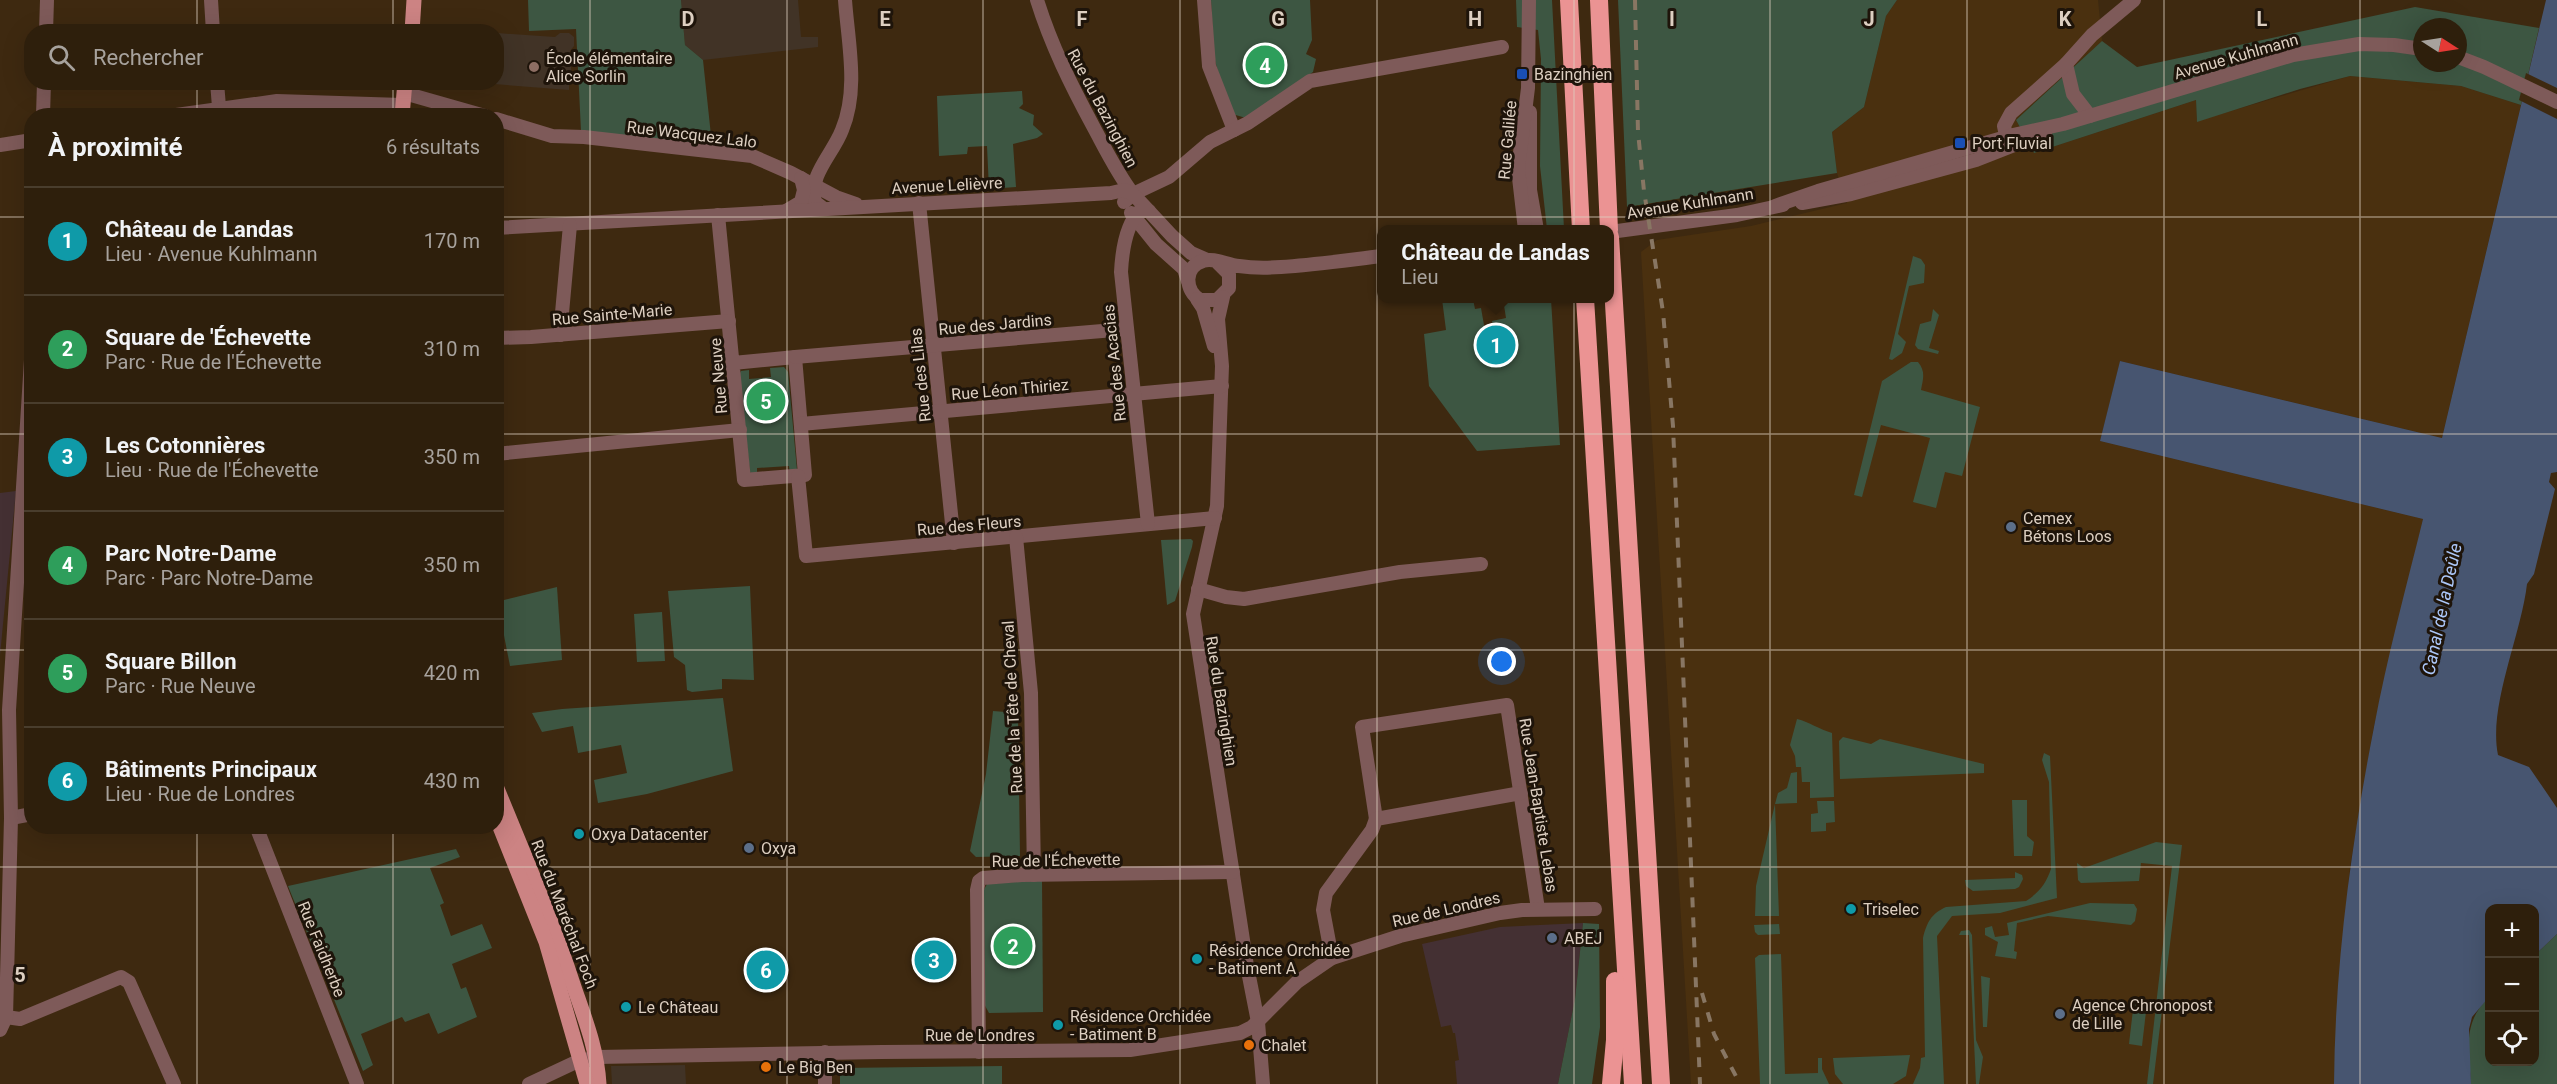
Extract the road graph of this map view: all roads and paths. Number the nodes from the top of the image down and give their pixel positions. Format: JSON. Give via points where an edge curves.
{"nodes":[{"id":1,"x":47,"y":0,"type":"edge"},
{"id":2,"x":211,"y":0,"type":"edge"},
{"id":3,"x":414,"y":0,"type":"edge"},
{"id":4,"x":845,"y":0,"type":"edge"},
{"id":5,"x":1037,"y":0,"type":"edge"},
{"id":6,"x":1204,"y":0,"type":"edge"},
{"id":7,"x":1529,"y":0,"type":"edge"},
{"id":8,"x":1569,"y":0,"type":"edge"},
{"id":9,"x":1599,"y":0,"type":"edge"},
{"id":10,"x":2134,"y":0,"type":"edge"},
{"id":11,"x":46,"y":24,"type":"edge"},
{"id":12,"x":212,"y":24,"type":"edge"},
{"id":13,"x":412,"y":24,"type":"edge"},
{"id":14,"x":1502,"y":48,"type":"dead end"},
{"id":15,"x":2413,"y":48,"type":"edge"},
{"id":16,"x":2467,"y":60,"type":"edge"},
{"id":17,"x":2066,"y":64,"type":"junction"},
{"id":18,"x":1528,"y":88,"type":"junction"},
{"id":19,"x":44,"y":90,"type":"edge"},
{"id":20,"x":216,"y":90,"type":"edge"},
{"id":21,"x":403,"y":102,"type":"edge"},
{"id":22,"x":2557,"y":102,"type":"edge"},
{"id":23,"x":43,"y":108,"type":"edge"},
{"id":24,"x":215,"y":108,"type":"edge"},
{"id":25,"x":229,"y":108,"type":"edge"},
{"id":26,"x":438,"y":108,"type":"edge"},
{"id":27,"x":2090,"y":116,"type":"junction"},
{"id":28,"x":504,"y":121,"type":"edge"},
{"id":29,"x":1234,"y":130,"type":"junction"},
{"id":30,"x":24,"y":141,"type":"edge"},
{"id":31,"x":2007,"y":143,"type":"junction"},
{"id":32,"x":0,"y":145,"type":"edge"},
{"id":33,"x":807,"y":182,"type":"junction"},
{"id":34,"x":1111,"y":193,"type":"joint"},
{"id":35,"x":1128,"y":198,"type":"junction"},
{"id":36,"x":919,"y":203,"type":"junction"},
{"id":37,"x":876,"y":206,"type":"junction"},
{"id":38,"x":824,"y":209,"type":"junction"},
{"id":39,"x":1149,"y":211,"type":"junction"},
{"id":40,"x":784,"y":212,"type":"junction"},
{"id":41,"x":718,"y":215,"type":"junction"},
{"id":42,"x":1134,"y":218,"type":"junction"},
{"id":43,"x":570,"y":225,"type":"junction"},
{"id":44,"x":1524,"y":225,"type":"edge"},
{"id":45,"x":1536,"y":225,"type":"edge"},
{"id":46,"x":1581,"y":225,"type":"edge"},
{"id":47,"x":1610,"y":225,"type":"edge"},
{"id":48,"x":504,"y":228,"type":"edge"},
{"id":49,"x":1614,"y":229,"type":"edge"},
{"id":50,"x":1377,"y":257,"type":"edge"},
{"id":51,"x":1212,"y":261,"type":"junction"},
{"id":52,"x":1280,"y":267,"type":"junction"},
{"id":53,"x":1188,"y":281,"type":"junction"},
{"id":54,"x":1226,"y":292,"type":"junction"},
{"id":55,"x":1197,"y":298,"type":"junction"},
{"id":56,"x":1585,"y":303,"type":"edge"},
{"id":57,"x":1614,"y":303,"type":"edge"},
{"id":58,"x":729,"y":321,"type":"junction"},
{"id":59,"x":1126,"y":329,"type":"junction"},
{"id":60,"x":560,"y":335,"type":"junction"},
{"id":61,"x":504,"y":338,"type":"edge"},
{"id":62,"x":933,"y":346,"type":"junction"},
{"id":63,"x":795,"y":357,"type":"junction"},
{"id":64,"x":733,"y":363,"type":"junction"},
{"id":65,"x":1222,"y":386,"type":"junction"},
{"id":66,"x":1134,"y":394,"type":"junction"},
{"id":67,"x":940,"y":412,"type":"junction"},
{"id":68,"x":801,"y":424,"type":"junction"},
{"id":69,"x":740,"y":430,"type":"junction"},
{"id":70,"x":504,"y":453,"type":"edge"},
{"id":71,"x":24,"y":471,"type":"edge"},
{"id":72,"x":798,"y":476,"type":"junction"},
{"id":73,"x":1215,"y":518,"type":"junction"},
{"id":74,"x":1148,"y":524,"type":"junction"},
{"id":75,"x":1016,"y":537,"type":"junction"},
{"id":76,"x":954,"y":543,"type":"junction"},
{"id":77,"x":1481,"y":564,"type":"dead end"},
{"id":78,"x":1198,"y":589,"type":"junction"},
{"id":79,"x":1521,"y":793,"type":"junction"},
{"id":80,"x":504,"y":806,"type":"edge"},
{"id":81,"x":24,"y":816,"type":"edge"},
{"id":82,"x":11,"y":818,"type":"junction"},
{"id":83,"x":1376,"y":819,"type":"junction"},
{"id":84,"x":259,"y":834,"type":"edge"},
{"id":85,"x":503,"y":834,"type":"edge"},
{"id":86,"x":1233,"y":872,"type":"junction"},
{"id":87,"x":1034,"y":875,"type":"junction"},
{"id":88,"x":1538,"y":909,"type":"junction"},
{"id":89,"x":1595,"y":909,"type":"dead end"},
{"id":90,"x":1620,"y":949,"type":"junction"},
{"id":91,"x":1332,"y":958,"type":"junction"},
{"id":92,"x":1258,"y":1022,"type":"junction"},
{"id":93,"x":2,"y":1024,"type":"edge"},
{"id":94,"x":825,"y":1052,"type":"junction"},
{"id":95,"x":979,"y":1052,"type":"junction"},
{"id":96,"x":589,"y":1058,"type":"junction"},
{"id":97,"x":174,"y":1084,"type":"edge"},
{"id":98,"x":357,"y":1084,"type":"edge"},
{"id":99,"x":529,"y":1084,"type":"edge"},
{"id":100,"x":587,"y":1084,"type":"edge"},
{"id":101,"x":599,"y":1084,"type":"edge"},
{"id":102,"x":825,"y":1084,"type":"edge"},
{"id":103,"x":1263,"y":1084,"type":"edge"},
{"id":104,"x":1611,"y":1084,"type":"edge"},
{"id":105,"x":1633,"y":1084,"type":"edge"},
{"id":106,"x":1661,"y":1084,"type":"edge"}],
"edges":[{"from":1,"to":11,"type":"street"},
{"from":2,"to":12,"type":"street"},
{"from":3,"to":13,"type":"main road"},
{"from":4,"to":33,"type":"street","via":[[850,70],[848,110],[842,130]]},
{"from":5,"to":35,"type":"street","name":"Rue du Bazinghien","via":[[1070,84]]},
{"from":6,"to":29,"type":"street","via":[[1209,66]]},
{"from":7,"to":18,"type":"street","name":"Rue Galilée"},
{"from":8,"to":46,"type":"highway"},
{"from":9,"to":47,"type":"highway"},
{"from":10,"to":17,"type":"street"},
{"from":14,"to":29,"type":"street","via":[[1310,81]]},
{"from":15,"to":27,"type":"street","name":"Avenue Kuhlmann","via":[[2378,44],[2317,50]]},
{"from":16,"to":22,"type":"street"},
{"from":17,"to":27,"type":"street","via":[[2073,94]]},
{"from":17,"to":31,"type":"street","via":[[2011,113],[2004,126]]},
{"from":18,"to":44,"type":"street","name":"Rue Galilée","via":[[1518,170]]},
{"from":18,"to":45,"type":"street","name":"Rue Galilée","via":[[1530,190]]},
{"from":19,"to":23,"type":"street"},
{"from":20,"to":24,"type":"street"},
{"from":21,"to":25,"type":"street","via":[[287,100]]},
{"from":21,"to":26,"type":"street"},
{"from":27,"to":31,"type":"street","name":"Avenue Kuhlmann"},
{"from":28,"to":33,"type":"street","name":"Rue Wacquez Lalo","via":[[552,136],[743,154],[762,159]]},
{"from":29,"to":35,"type":"street","via":[[1210,142],[1169,177]]},
{"from":30,"to":32,"type":"street"},
{"from":31,"to":49,"type":"street","name":"Avenue Kuhlmann","via":[[1818,191],[1775,206]]},
{"from":33,"to":37,"type":"street","name":"Rue Wacquez Lalo","via":[[844,201]]},
{"from":33,"to":38,"type":"street","via":[[815,202]]},
{"from":33,"to":40,"type":"street","via":[[801,202]]},
{"from":34,"to":35,"type":"street","name":"Rue du Bazinghien","via":[[1124,190]]},
{"from":34,"to":36,"type":"street","name":"Avenue Lelièvre"},
{"from":35,"to":39,"type":"street","name":"Rue du Bazinghien"},
{"from":35,"to":42,"type":"street","name":"Rue du Bazinghien"},
{"from":36,"to":37,"type":"street","name":"Avenue Lelièvre"},
{"from":36,"to":62,"type":"street","name":"Rue des Lilas"},
{"from":37,"to":38,"type":"street","name":"Avenue Lelièvre"},
{"from":38,"to":40,"type":"street","name":"Avenue Lelièvre"},
{"from":39,"to":42,"type":"street","via":[[1140,211]]},
{"from":39,"to":51,"type":"street","name":"Rue du Bazinghien","via":[[1191,253]]},
{"from":40,"to":41,"type":"street","name":"Avenue Lelièvre"},
{"from":41,"to":43,"type":"street","name":"Avenue Lelièvre"},
{"from":41,"to":58,"type":"street","name":"Rue Neuve"},
{"from":42,"to":53,"type":"street","name":"Rue du Bazinghien","via":[[1184,269]]},
{"from":42,"to":59,"type":"street","name":"Rue des Acacias","via":[[1121,265]]},
{"from":43,"to":48,"type":"street","name":"Avenue Lelièvre"},
{"from":43,"to":60,"type":"street"},
{"from":50,"to":52,"type":"street"},
{"from":51,"to":52,"type":"street","via":[[1240,267]]},
{"from":51,"to":53,"type":"street","via":[[1192,268]]},
{"from":51,"to":54,"type":"street","via":[[1227,271]]},
{"from":52,"to":54,"type":"street","via":[[1246,275]]},
{"from":53,"to":55,"type":"street"},
{"from":54,"to":55,"type":"street","via":[[1210,302]]},
{"from":54,"to":65,"type":"street","name":"Rue du Bazinghien","via":[[1218,319]]},
{"from":55,"to":65,"type":"street","name":"Rue du Bazinghien","via":[[1214,346]]},
{"from":56,"to":90,"type":"highway"},
{"from":57,"to":106,"type":"highway"},
{"from":58,"to":60,"type":"street","name":"Rue Sainte-Marie"},
{"from":58,"to":64,"type":"street","name":"Rue Neuve"},
{"from":59,"to":62,"type":"street","name":"Rue des Jardins"},
{"from":59,"to":66,"type":"street","name":"Rue des Acacias"},
{"from":60,"to":61,"type":"street","name":"Rue Sainte-Marie"},
{"from":62,"to":63,"type":"street","name":"Rue des Jardins"},
{"from":62,"to":67,"type":"street","name":"Rue des Lilas"},
{"from":63,"to":64,"type":"street","name":"Rue des Jardins"},
{"from":63,"to":68,"type":"street"},
{"from":64,"to":69,"type":"street","name":"Rue Neuve"},
{"from":65,"to":66,"type":"street","name":"Rue Léon Thiriez"},
{"from":65,"to":73,"type":"street","name":"Rue du Bazinghien"},
{"from":66,"to":67,"type":"street","name":"Rue Léon Thiriez"},
{"from":66,"to":74,"type":"street","name":"Rue des Acacias"},
{"from":67,"to":68,"type":"street","name":"Rue Léon Thiriez"},
{"from":67,"to":76,"type":"street","name":"Rue des Lilas"},
{"from":68,"to":72,"type":"street","via":[[806,475]]},
{"from":69,"to":70,"type":"street"},
{"from":69,"to":72,"type":"street","name":"Rue Neuve","via":[[744,480]]},
{"from":71,"to":82,"type":"street","via":[[9,710]]},
{"from":72,"to":76,"type":"street","name":"Rue des Fleurs","via":[[806,556]]},
{"from":73,"to":74,"type":"street","name":"Rue des Fleurs"},
{"from":73,"to":78,"type":"street","name":"Rue du Bazinghien"},
{"from":74,"to":75,"type":"street","name":"Rue des Fleurs"},
{"from":75,"to":76,"type":"street","name":"Rue des Fleurs"},
{"from":75,"to":87,"type":"street","name":"Rue de la Tête de Cheval","via":[[1030,685]]},
{"from":77,"to":78,"type":"street","via":[[1244,599]]},
{"from":78,"to":86,"type":"street","name":"Rue du Bazinghien","via":[[1193,614],[1195,631]]},
{"from":79,"to":83,"type":"street"},
{"from":79,"to":83,"type":"street","name":"Rue Jean-Baptiste Lebas","via":[[1507,705],[1362,727]]},
{"from":79,"to":88,"type":"street","name":"Rue Jean-Baptiste Lebas"},
{"from":80,"to":96,"type":"main road","name":"Rue du Maréchal Foch","via":[[561,948]]},
{"from":81,"to":82,"type":"street"},
{"from":82,"to":93,"type":"street"},
{"from":83,"to":91,"type":"street","via":[[1326,893],[1323,910]]},
{"from":84,"to":98,"type":"street","name":"Rue Faidherbe"},
{"from":85,"to":96,"type":"main road","name":"Rue du Maréchal Foch"},
{"from":86,"to":87,"type":"street","name":"Rue de l'Échevette"},
{"from":86,"to":92,"type":"street","name":"Rue du Bazinghien"},
{"from":87,"to":95,"type":"street","name":"Rue de l'Échevette","via":[[987,877],[978,885]]},
{"from":88,"to":89,"type":"street","name":"Rue de Londres"},
{"from":88,"to":91,"type":"street","name":"Rue de Londres","via":[[1500,912],[1407,934]]},
{"from":90,"to":104,"type":"highway"},
{"from":90,"to":105,"type":"highway"},
{"from":91,"to":92,"type":"street","name":"Rue de Londres","via":[[1297,982]]},
{"from":92,"to":95,"type":"street","name":"Rue de Londres","via":[[1240,1032],[1139,1050]]},
{"from":92,"to":103,"type":"street","name":"Rue du Bazinghien"},
{"from":93,"to":97,"type":"street","via":[[121,977],[129,982]]},
{"from":94,"to":95,"type":"street","name":"Rue de Londres"},
{"from":94,"to":96,"type":"street","name":"Rue de Londres"},
{"from":94,"to":102,"type":"street"},
{"from":96,"to":99,"type":"street"},
{"from":96,"to":100,"type":"main road"},
{"from":96,"to":101,"type":"main road"}]}
